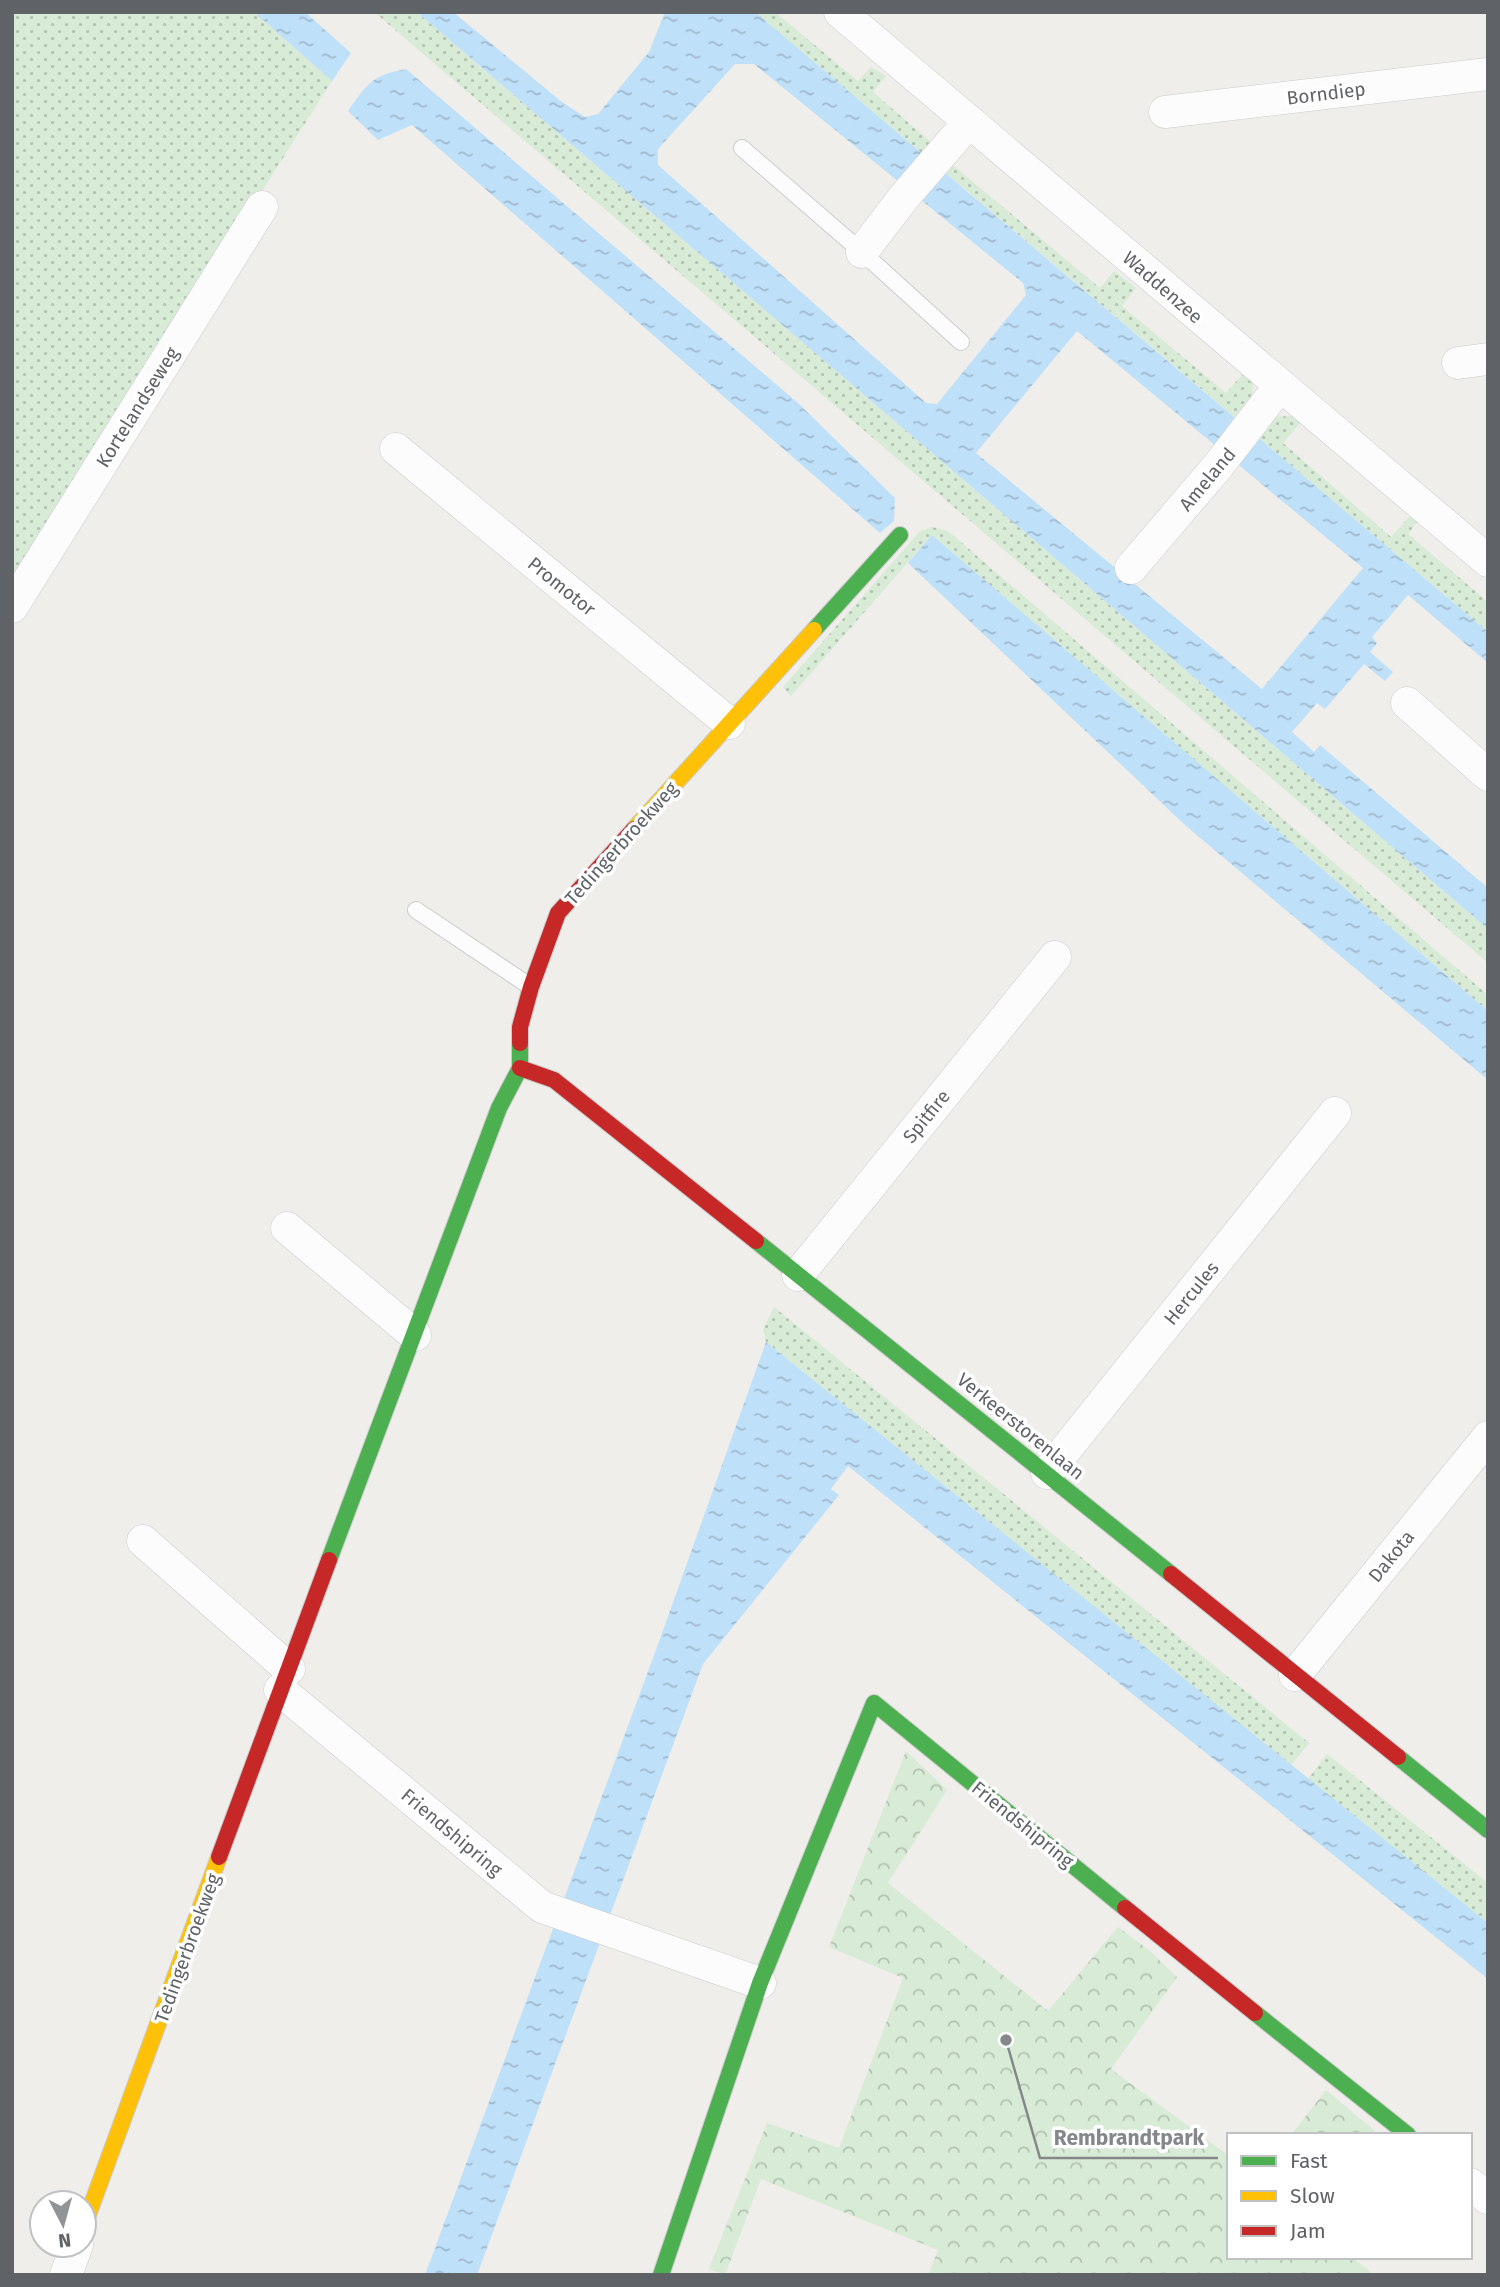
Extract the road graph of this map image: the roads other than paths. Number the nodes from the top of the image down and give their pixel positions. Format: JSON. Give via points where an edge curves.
{"nodes":[{"id":1,"x":839,"y":12,"type":"edge"},
{"id":2,"x":1488,"y":74,"type":"edge"},
{"id":3,"x":1165,"y":113,"type":"dead end"},
{"id":4,"x":969,"y":122,"type":"junction"},
{"id":5,"x":742,"y":148,"type":"dead end"},
{"id":6,"x":262,"y":207,"type":"dead end"},
{"id":7,"x":862,"y":251,"type":"junction"},
{"id":8,"x":961,"y":342,"type":"dead end"},
{"id":9,"x":1279,"y":387,"type":"junction"},
{"id":10,"x":396,"y":449,"type":"dead end"},
{"id":11,"x":900,"y":535,"type":"dead end"},
{"id":12,"x":1488,"y":561,"type":"edge"},
{"id":13,"x":1131,"y":568,"type":"dead end"},
{"id":14,"x":12,"y":607,"type":"edge"},
{"id":15,"x":1407,"y":703,"type":"dead end"},
{"id":16,"x":729,"y":723,"type":"junction"},
{"id":17,"x":1488,"y":775,"type":"edge"},
{"id":18,"x":415,"y":910,"type":"dead end"},
{"id":19,"x":1055,"y":957,"type":"dead end"},
{"id":20,"x":531,"y":987,"type":"junction"},
{"id":21,"x":520,"y":1068,"type":"junction"},
{"id":22,"x":1335,"y":1113,"type":"dead end"},
{"id":23,"x":287,"y":1228,"type":"dead end"},
{"id":24,"x":798,"y":1275,"type":"junction"},
{"id":25,"x":415,"y":1335,"type":"junction"},
{"id":26,"x":1488,"y":1437,"type":"edge"},
{"id":27,"x":1047,"y":1473,"type":"junction"},
{"id":28,"x":143,"y":1541,"type":"dead end"},
{"id":29,"x":1295,"y":1675,"type":"junction"},
{"id":30,"x":285,"y":1680,"type":"junction"},
{"id":31,"x":1488,"y":1830,"type":"edge"},
{"id":32,"x":760,"y":1983,"type":"junction"},
{"id":33,"x":1405,"y":2133,"type":"edge"},
{"id":34,"x":1472,"y":2186,"type":"edge"},
{"id":35,"x":98,"y":2189,"type":"edge"},
{"id":36,"x":1488,"y":2198,"type":"edge"},
{"id":37,"x":661,"y":2275,"type":"edge"}],
"edges":[{"from":1,"to":4,"type":"street","name":"Waddenzee"},
{"from":2,"to":3,"type":"street","name":"Borndiep"},
{"from":4,"to":7,"type":"street"},
{"from":4,"to":9,"type":"street","name":"Waddenzee"},
{"from":5,"to":7,"type":"lane"},
{"from":6,"to":14,"type":"street","name":"Kortelandseweg"},
{"from":7,"to":8,"type":"lane"},
{"from":9,"to":12,"type":"street","name":"Waddenzee"},
{"from":9,"to":13,"type":"street","name":"Ameland"},
{"from":10,"to":16,"type":"street","name":"Promotor"},
{"from":11,"to":16,"type":"street","name":"Tedingerbroekweg"},
{"from":15,"to":17,"type":"street"},
{"from":16,"to":20,"type":"street","name":"Tedingerbroekweg","via":[[558,912]]},
{"from":18,"to":20,"type":"lane"},
{"from":19,"to":24,"type":"street","name":"Spitfire"},
{"from":20,"to":21,"type":"street","name":"Tedingerbroekweg","via":[[520,1027]]},
{"from":21,"to":24,"type":"street","name":"Verkeerstorenlaan","via":[[554,1080]]},
{"from":21,"to":25,"type":"street","name":"Tedingerbroekweg","via":[[499,1108]]},
{"from":22,"to":27,"type":"street","name":"Hercules"},
{"from":23,"to":25,"type":"street"},
{"from":24,"to":27,"type":"street","name":"Verkeerstorenlaan"},
{"from":25,"to":30,"type":"street","name":"Tedingerbroekweg"},
{"from":26,"to":29,"type":"street","name":"Dakota"},
{"from":27,"to":29,"type":"street","name":"Verkeerstorenlaan"},
{"from":28,"to":30,"type":"street"},
{"from":29,"to":31,"type":"street","name":"Verkeerstorenlaan"},
{"from":30,"to":32,"type":"street","name":"Friendshipring","via":[[542,1907]]},
{"from":30,"to":35,"type":"street","name":"Tedingerbroekweg"},
{"from":32,"to":33,"type":"street","name":"Friendshipring","via":[[874,1703]]},
{"from":32,"to":37,"type":"street","name":"Friendshipring"},
{"from":34,"to":36,"type":"street"}]}
